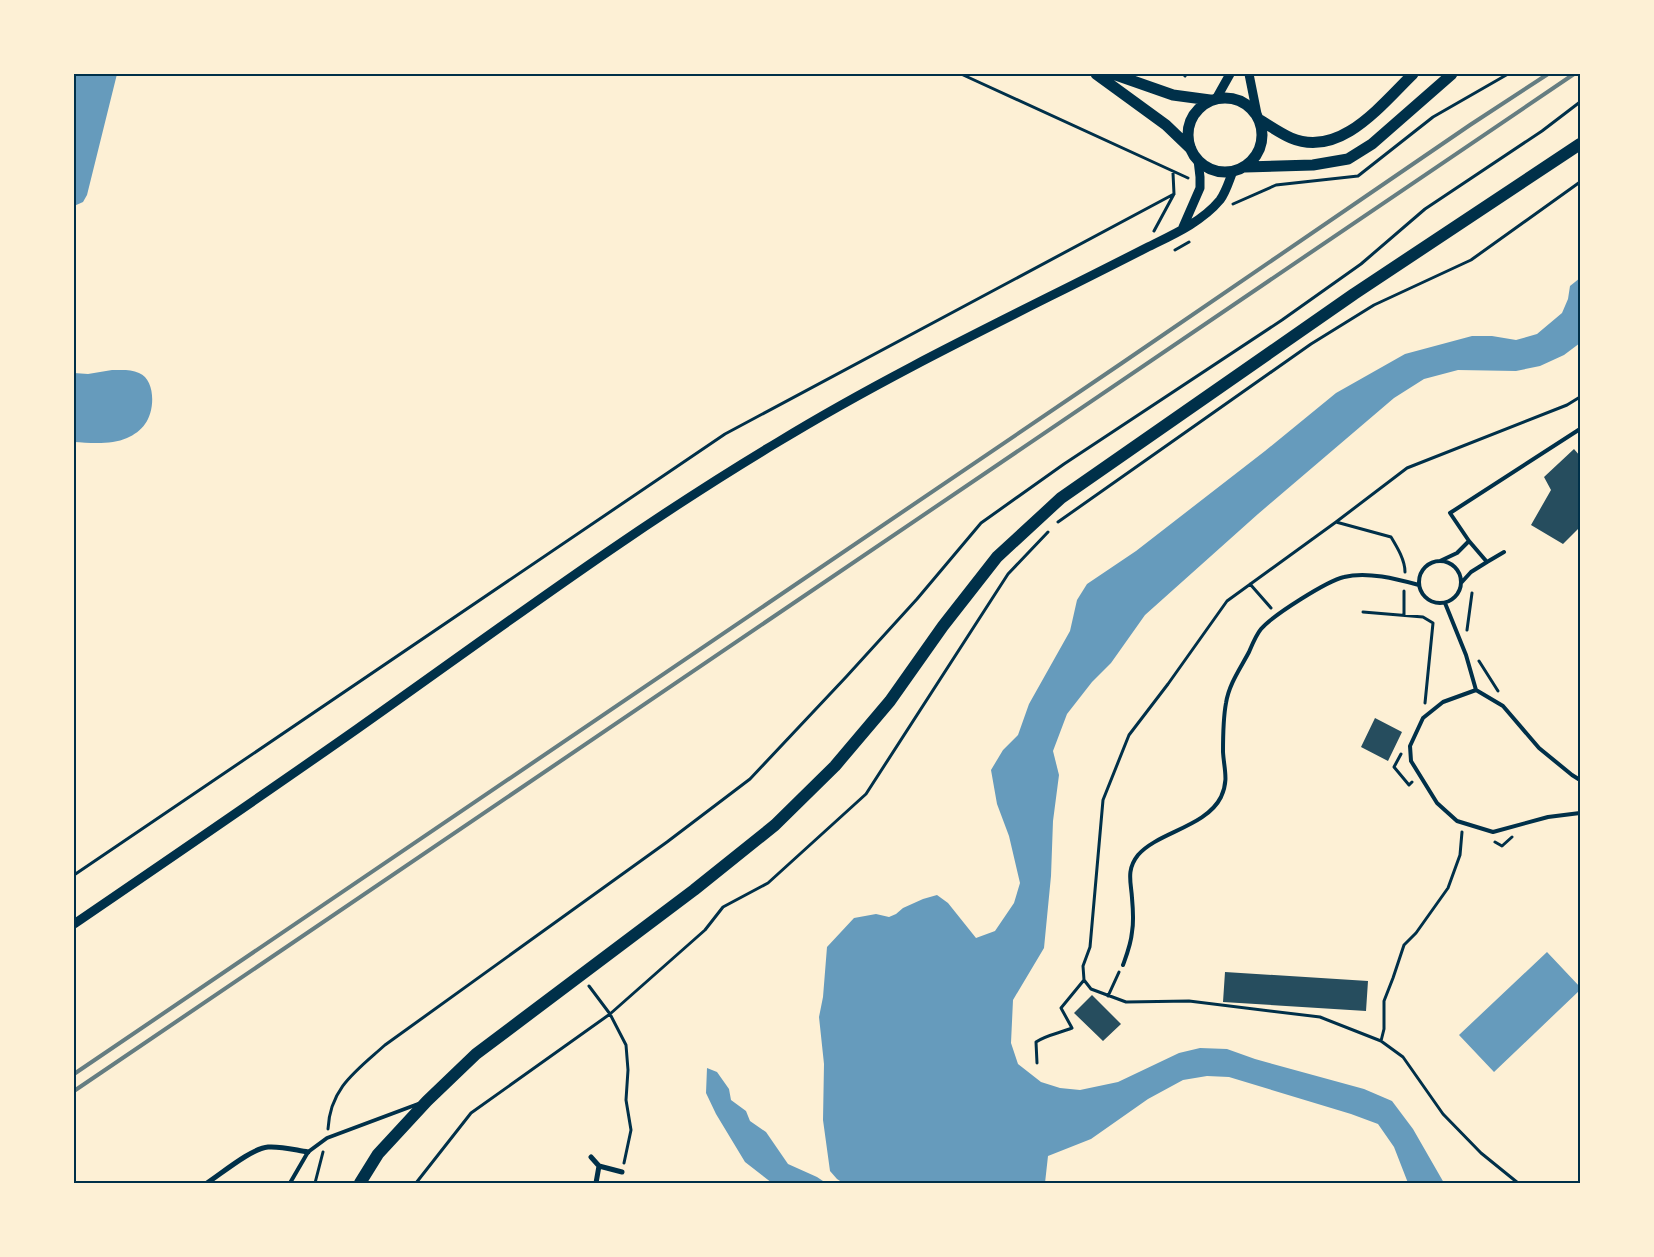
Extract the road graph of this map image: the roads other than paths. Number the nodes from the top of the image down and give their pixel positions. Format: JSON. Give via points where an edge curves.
{"nodes":[{"id":1,"x":1096,"y":74,"type":"edge"},
{"id":2,"x":1113,"y":74,"type":"edge"},
{"id":3,"x":1230,"y":74,"type":"edge"},
{"id":4,"x":1249,"y":74,"type":"edge"},
{"id":5,"x":1413,"y":74,"type":"edge"},
{"id":6,"x":1452,"y":74,"type":"edge"},
{"id":7,"x":1213,"y":100,"type":"junction"},
{"id":8,"x":1259,"y":117,"type":"junction"},
{"id":9,"x":1580,"y":144,"type":"edge"},
{"id":10,"x":1191,"y":149,"type":"junction"},
{"id":11,"x":1198,"y":160,"type":"junction"},
{"id":12,"x":1245,"y":166,"type":"junction"},
{"id":13,"x":1233,"y":171,"type":"junction"},
{"id":14,"x":1183,"y":228,"type":"junction"},
{"id":15,"x":1580,"y":429,"type":"edge"},
{"id":16,"x":1469,"y":541,"type":"junction"},
{"id":17,"x":1504,"y":552,"type":"dead end"},
{"id":18,"x":1440,"y":561,"type":"junction"},
{"id":19,"x":1487,"y":562,"type":"junction"},
{"id":20,"x":1461,"y":583,"type":"junction"},
{"id":21,"x":1419,"y":585,"type":"junction"},
{"id":22,"x":1444,"y":603,"type":"junction"},
{"id":23,"x":1476,"y":690,"type":"junction"},
{"id":24,"x":1580,"y":780,"type":"edge"},
{"id":25,"x":1580,"y":813,"type":"edge"},
{"id":26,"x":74,"y":924,"type":"edge"},
{"id":27,"x":1123,"y":965,"type":"road end"},
{"id":28,"x":427,"y":1101,"type":"junction"},
{"id":29,"x":308,"y":1152,"type":"junction"},
{"id":30,"x":591,"y":1157,"type":"dead end"},
{"id":31,"x":599,"y":1166,"type":"junction"},
{"id":32,"x":622,"y":1172,"type":"road end"},
{"id":33,"x":207,"y":1183,"type":"edge"},
{"id":34,"x":290,"y":1183,"type":"edge"},
{"id":35,"x":360,"y":1183,"type":"edge"},
{"id":36,"x":596,"y":1183,"type":"edge"}],
"edges":[{"from":1,"to":10,"type":"main road","via":[[1166,125]]},
{"from":2,"to":7,"type":"main road","via":[[1173,95]]},
{"from":3,"to":7,"type":"street"},
{"from":4,"to":8,"type":"street"},
{"from":5,"to":8,"type":"main road","via":[[1360,125],[1333,139],[1304,142],[1290,138]]},
{"from":6,"to":12,"type":"main road","via":[[1372,144],[1348,158],[1313,165]]},
{"from":7,"to":8,"type":"main road","via":[[1236,98],[1248,104]]},
{"from":7,"to":10,"type":"main road","via":[[1200,107],[1192,117],[1188,129]]},
{"from":8,"to":12,"type":"main road","via":[[1263,133],[1261,147]]},
{"from":9,"to":28,"type":"highway","via":[[1354,294],[1061,498],[997,557],[890,701],[835,766],[767,831],[476,1054]]},
{"from":10,"to":11,"type":"main road"},
{"from":11,"to":13,"type":"main road","via":[[1218,172]]},
{"from":11,"to":14,"type":"street","via":[[1200,188]]},
{"from":12,"to":13,"type":"main road"},
{"from":13,"to":14,"type":"street","via":[[1219,200],[1207,213]]},
{"from":14,"to":26,"type":"street","via":[[886,381],[770,446],[588,566]]},
{"from":15,"to":16,"type":"lane","via":[[1450,513]]},
{"from":16,"to":18,"type":"lane"},
{"from":16,"to":19,"type":"lane"},
{"from":17,"to":19,"type":"lane"},
{"from":18,"to":20,"type":"lane","via":[[1458,570]]},
{"from":18,"to":21,"type":"lane","via":[[1426,566]]},
{"from":19,"to":20,"type":"lane"},
{"from":20,"to":22,"type":"lane","via":[[1456,596]]},
{"from":21,"to":22,"type":"lane","via":[[1425,598]]},
{"from":21,"to":27,"type":"lane","via":[[1377,575],[1345,576],[1328,583],[1260,629],[1228,691],[1224,723],[1226,772],[1220,798],[1210,811],[1149,846],[1138,855],[1131,868],[1132,932]]},
{"from":22,"to":23,"type":"lane","via":[[1466,655]]},
{"from":23,"to":24,"type":"lane","via":[[1503,706],[1539,748]]},
{"from":23,"to":25,"type":"lane","via":[[1443,702],[1423,718],[1410,746],[1411,761],[1437,803],[1457,821],[1493,832],[1548,817]]},
{"from":28,"to":29,"type":"lane","via":[[327,1138]]},
{"from":28,"to":35,"type":"highway","via":[[378,1154]]},
{"from":29,"to":33,"type":"street","via":[[266,1147]]},
{"from":29,"to":34,"type":"lane"},
{"from":30,"to":31,"type":"street"},
{"from":31,"to":32,"type":"street"},
{"from":31,"to":36,"type":"street"}]}
